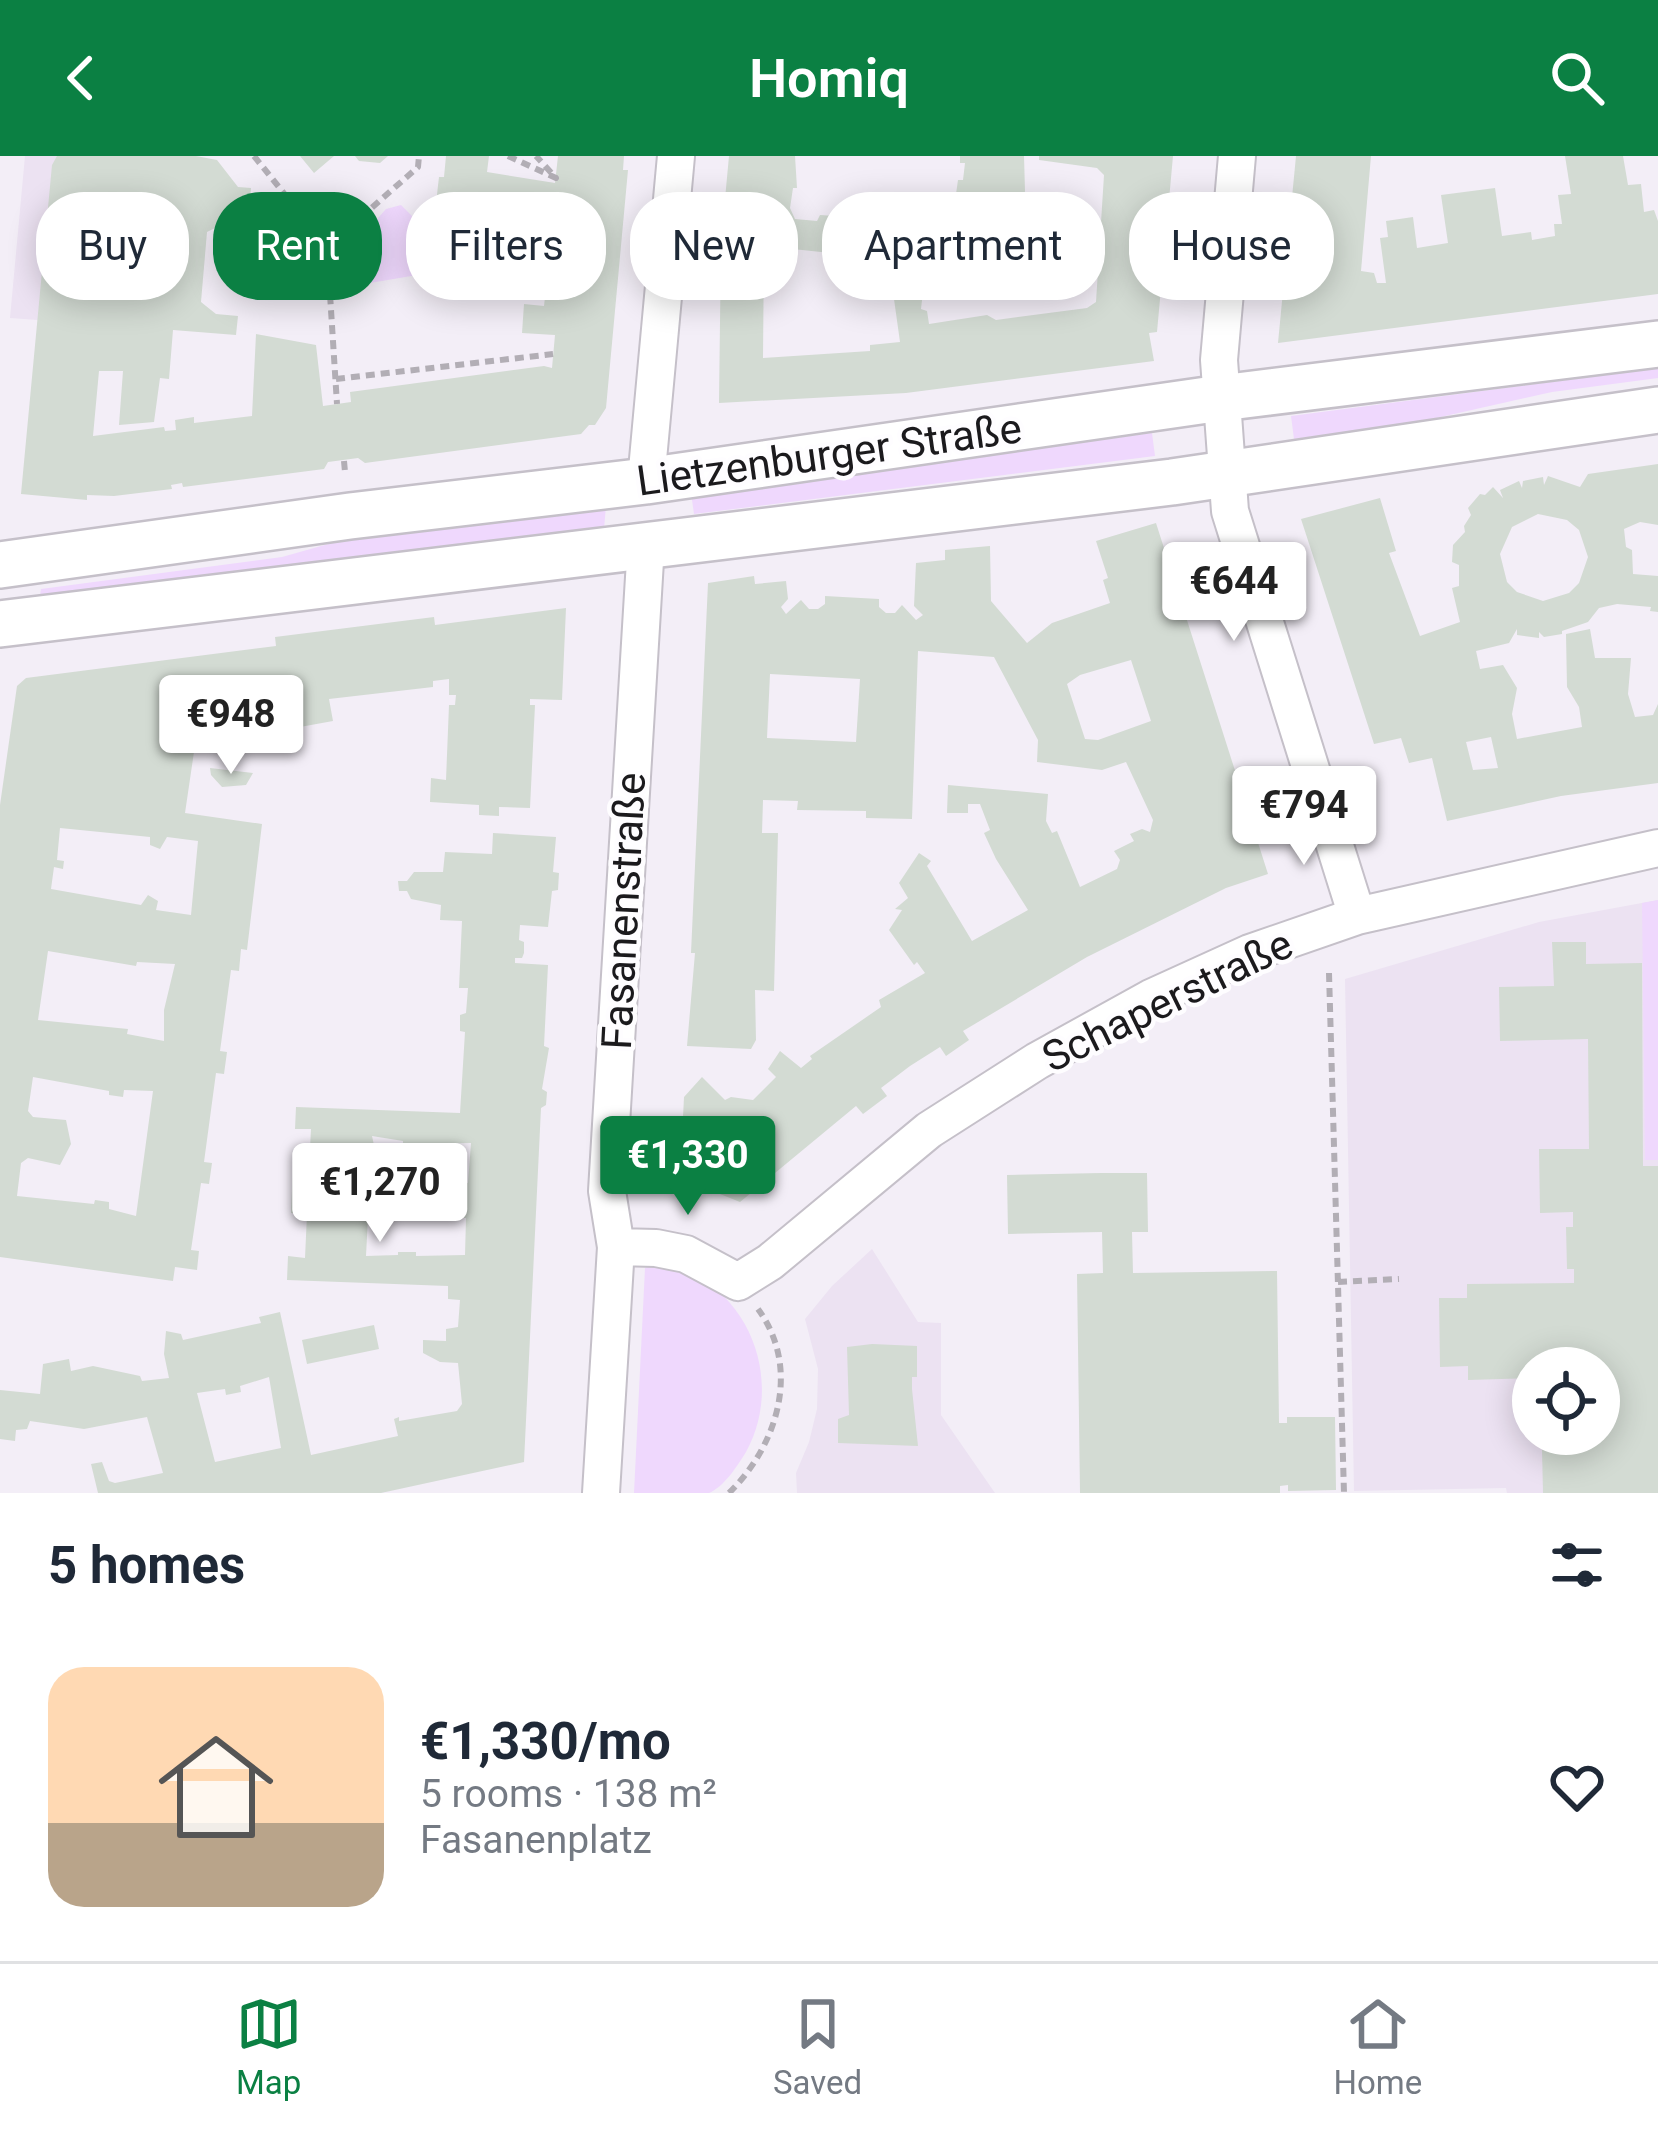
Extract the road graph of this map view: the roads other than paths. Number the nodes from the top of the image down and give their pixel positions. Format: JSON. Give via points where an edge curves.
{"nodes":[{"id":1,"x":676,"y":156,"type":"edge"},
{"id":2,"x":1237,"y":156,"type":"edge"},
{"id":3,"x":1658,"y":344,"type":"edge"},
{"id":4,"x":1221,"y":398,"type":"junction"},
{"id":5,"x":1658,"y":410,"type":"edge"},
{"id":6,"x":1227,"y":473,"type":"junction"},
{"id":7,"x":646,"y":481,"type":"junction"},
{"id":8,"x":646,"y":544,"type":"junction"},
{"id":9,"x":0,"y":565,"type":"edge"},
{"id":10,"x":0,"y":624,"type":"edge"},
{"id":11,"x":1658,"y":848,"type":"edge"},
{"id":12,"x":1357,"y":916,"type":"junction"},
{"id":13,"x":616,"y":1246,"type":"junction"},
{"id":14,"x":601,"y":1493,"type":"edge"}],
"edges":[{"from":1,"to":7,"type":"street"},
{"from":2,"to":4,"type":"street"},
{"from":3,"to":4,"type":"main road","name":"Lietzenburger Straße"},
{"from":4,"to":6,"type":"street"},
{"from":4,"to":7,"type":"main road","name":"Lietzenburger Straße"},
{"from":5,"to":6,"type":"main road","name":"Lietzenburger Straße"},
{"from":6,"to":8,"type":"main road","name":"Lietzenburger Straße"},
{"from":6,"to":12,"type":"street","via":[[1230,512]]},
{"from":7,"to":9,"type":"main road","name":"Lietzenburger Straße"},
{"from":8,"to":10,"type":"main road","name":"Lietzenburger Straße"},
{"from":8,"to":13,"type":"street","name":"Fasanenstraße","via":[[607,1191]]},
{"from":11,"to":12,"type":"street","name":"Schaperstraße"},
{"from":12,"to":13,"type":"street","name":"Schaperstraße","via":[[1250,953],[1037,1061],[929,1130],[738,1282],[686,1254]]},
{"from":13,"to":14,"type":"street","name":"Fasanenstraße"}]}
